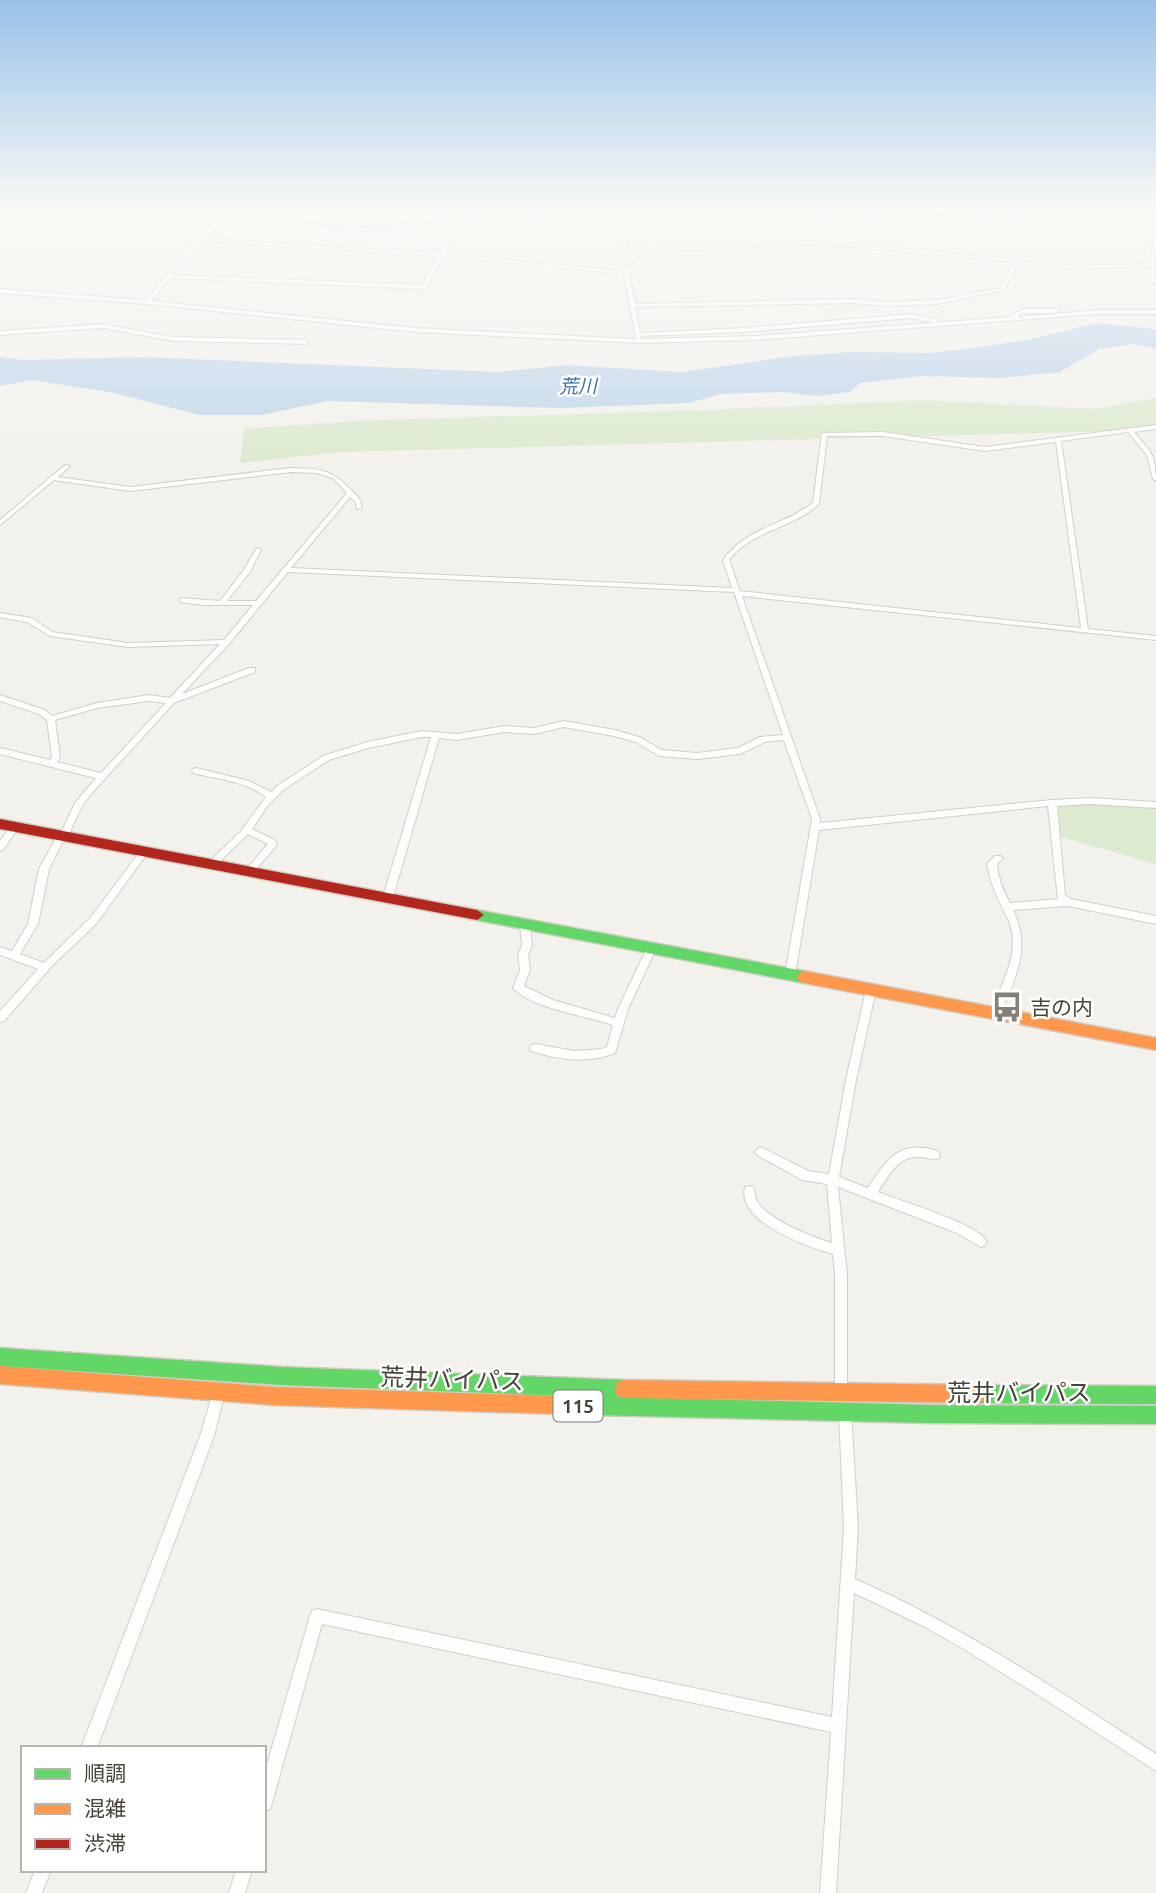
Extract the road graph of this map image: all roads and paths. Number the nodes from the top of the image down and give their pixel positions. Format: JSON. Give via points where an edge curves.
{"nodes":[{"id":1,"x":71,"y":296,"type":"edge"},
{"id":2,"x":152,"y":296,"type":"edge"},
{"id":3,"x":630,"y":296,"type":"edge"},
{"id":4,"x":968,"y":296,"type":"edge"},
{"id":5,"x":147,"y":302,"type":"junction"},
{"id":6,"x":632,"y":306,"type":"junction"},
{"id":7,"x":1156,"y":312,"type":"edge"},
{"id":8,"x":945,"y":323,"type":"junction"},
{"id":9,"x":0,"y":333,"type":"edge"},
{"id":10,"x":638,"y":338,"type":"junction"},
{"id":11,"x":306,"y":342,"type":"dead end"},
{"id":12,"x":1156,"y":427,"type":"edge"},
{"id":13,"x":1129,"y":431,"type":"junction"},
{"id":14,"x":1059,"y":442,"type":"junction"},
{"id":15,"x":67,"y":467,"type":"dead end"},
{"id":16,"x":54,"y":478,"type":"junction"},
{"id":17,"x":1156,"y":479,"type":"edge"},
{"id":18,"x":349,"y":494,"type":"junction"},
{"id":19,"x":359,"y":508,"type":"dead end"},
{"id":20,"x":0,"y":523,"type":"edge"},
{"id":21,"x":258,"y":550,"type":"dead end"},
{"id":22,"x":285,"y":570,"type":"junction"},
{"id":23,"x":737,"y":591,"type":"junction"},
{"id":24,"x":183,"y":600,"type":"dead end"},
{"id":25,"x":222,"y":603,"type":"junction"},
{"id":26,"x":259,"y":603,"type":"junction"},
{"id":27,"x":0,"y":615,"type":"edge"},
{"id":28,"x":1085,"y":631,"type":"junction"},
{"id":29,"x":1156,"y":638,"type":"edge"},
{"id":30,"x":226,"y":642,"type":"junction"},
{"id":31,"x":251,"y":670,"type":"dead end"},
{"id":32,"x":0,"y":698,"type":"edge"},
{"id":33,"x":172,"y":701,"type":"junction"},
{"id":34,"x":51,"y":719,"type":"junction"},
{"id":35,"x":435,"y":737,"type":"junction"},
{"id":36,"x":787,"y":737,"type":"junction"},
{"id":37,"x":0,"y":751,"type":"edge"},
{"id":38,"x":52,"y":763,"type":"junction"},
{"id":39,"x":196,"y":771,"type":"dead end"},
{"id":40,"x":102,"y":776,"type":"junction"},
{"id":41,"x":271,"y":797,"type":"junction"},
{"id":42,"x":1052,"y":803,"type":"junction"},
{"id":43,"x":1156,"y":805,"type":"edge"},
{"id":44,"x":0,"y":824,"type":"edge"},
{"id":45,"x":15,"y":827,"type":"junction"},
{"id":46,"x":815,"y":827,"type":"junction"},
{"id":47,"x":246,"y":830,"type":"junction"},
{"id":48,"x":63,"y":836,"type":"junction"},
{"id":49,"x":0,"y":848,"type":"edge"},
{"id":50,"x":145,"y":851,"type":"junction"},
{"id":51,"x":998,"y":858,"type":"dead end"},
{"id":52,"x":212,"y":864,"type":"junction"},
{"id":53,"x":250,"y":871,"type":"junction"},
{"id":54,"x":388,"y":897,"type":"junction"},
{"id":55,"x":1068,"y":902,"type":"junction"},
{"id":56,"x":1006,"y":907,"type":"junction"},
{"id":57,"x":1156,"y":920,"type":"edge"},
{"id":58,"x":525,"y":924,"type":"junction"},
{"id":59,"x":650,"y":948,"type":"junction"},
{"id":60,"x":0,"y":951,"type":"edge"},
{"id":61,"x":14,"y":956,"type":"junction"},
{"id":62,"x":45,"y":967,"type":"junction"},
{"id":63,"x":790,"y":975,"type":"junction"},
{"id":64,"x":871,"y":990,"type":"junction"},
{"id":65,"x":995,"y":1013,"type":"junction"},
{"id":66,"x":0,"y":1018,"type":"edge"},
{"id":67,"x":620,"y":1023,"type":"junction"},
{"id":68,"x":1156,"y":1044,"type":"edge"},
{"id":69,"x":535,"y":1048,"type":"dead end"},
{"id":70,"x":761,"y":1152,"type":"dead end"},
{"id":71,"x":934,"y":1155,"type":"dead end"},
{"id":72,"x":832,"y":1180,"type":"junction"},
{"id":73,"x":749,"y":1191,"type":"dead end"},
{"id":74,"x":870,"y":1194,"type":"junction"},
{"id":75,"x":981,"y":1241,"type":"dead end"},
{"id":76,"x":838,"y":1250,"type":"junction"},
{"id":77,"x":0,"y":1357,"type":"edge"},
{"id":78,"x":0,"y":1375,"type":"edge"},
{"id":79,"x":841,"y":1391,"type":"junction"},
{"id":80,"x":219,"y":1392,"type":"junction"},
{"id":81,"x":1156,"y":1395,"type":"edge"},
{"id":82,"x":845,"y":1412,"type":"junction"},
{"id":83,"x":1156,"y":1415,"type":"edge"},
{"id":84,"x":847,"y":1583,"type":"junction"},
{"id":85,"x":838,"y":1726,"type":"junction"},
{"id":86,"x":90,"y":1746,"type":"edge"},
{"id":87,"x":1156,"y":1763,"type":"edge"},
{"id":88,"x":266,"y":1796,"type":"edge"},
{"id":89,"x":42,"y":1872,"type":"edge"},
{"id":90,"x":243,"y":1872,"type":"edge"},
{"id":91,"x":34,"y":1893,"type":"edge"},
{"id":92,"x":237,"y":1893,"type":"edge"},
{"id":93,"x":828,"y":1893,"type":"edge"}],
"edges":[{"from":1,"to":5,"type":"street"},
{"from":2,"to":5,"type":"street"},
{"from":3,"to":6,"type":"street"},
{"from":4,"to":6,"type":"street","via":[[941,302]]},
{"from":5,"to":10,"type":"street","via":[[415,330]]},
{"from":6,"to":10,"type":"street"},
{"from":7,"to":8,"type":"street","via":[[1104,311]]},
{"from":8,"to":10,"type":"street","via":[[732,340]]},
{"from":8,"to":10,"type":"street","via":[[911,316]]},
{"from":9,"to":11,"type":"street","via":[[103,326],[173,339]]},
{"from":12,"to":13,"type":"street"},
{"from":13,"to":14,"type":"street"},
{"from":13,"to":17,"type":"street","via":[[1150,455]]},
{"from":14,"to":23,"type":"street","via":[[985,449],[883,434],[824,434],[816,504],[733,549],[726,560]]},
{"from":14,"to":28,"type":"street"},
{"from":15,"to":16,"type":"street"},
{"from":16,"to":18,"type":"street","via":[[130,489],[304,470],[335,477]]},
{"from":16,"to":20,"type":"street"},
{"from":18,"to":19,"type":"street"},
{"from":18,"to":22,"type":"street"},
{"from":21,"to":25,"type":"street"},
{"from":22,"to":23,"type":"street"},
{"from":22,"to":26,"type":"street"},
{"from":23,"to":28,"type":"street"},
{"from":23,"to":36,"type":"street"},
{"from":24,"to":25,"type":"street"},
{"from":25,"to":26,"type":"street"},
{"from":26,"to":30,"type":"street"},
{"from":27,"to":30,"type":"street","via":[[29,620],[50,634],[128,645]]},
{"from":28,"to":29,"type":"street"},
{"from":30,"to":33,"type":"street"},
{"from":31,"to":33,"type":"street"},
{"from":32,"to":34,"type":"street"},
{"from":33,"to":34,"type":"street","via":[[149,698]]},
{"from":33,"to":40,"type":"street"},
{"from":34,"to":38,"type":"street","via":[[56,757]]},
{"from":35,"to":36,"type":"street","via":[[573,724],[639,740],[659,753],[697,756],[740,751],[754,741]]},
{"from":35,"to":41,"type":"street","via":[[422,734],[326,758]]},
{"from":35,"to":54,"type":"street"},
{"from":36,"to":46,"type":"street"},
{"from":37,"to":38,"type":"street"},
{"from":38,"to":40,"type":"street"},
{"from":39,"to":41,"type":"street","via":[[251,785]]},
{"from":40,"to":48,"type":"street","via":[[78,805]]},
{"from":41,"to":47,"type":"street"},
{"from":42,"to":43,"type":"street"},
{"from":42,"to":46,"type":"street"},
{"from":42,"to":55,"type":"street","via":[[1060,894]]},
{"from":44,"to":45,"type":"main road"},
{"from":45,"to":48,"type":"main road"},
{"from":45,"to":49,"type":"street"},
{"from":46,"to":63,"type":"street"},
{"from":47,"to":52,"type":"street"},
{"from":47,"to":53,"type":"street","via":[[273,845]]},
{"from":48,"to":50,"type":"main road"},
{"from":48,"to":61,"type":"street","via":[[44,869],[33,925]]},
{"from":50,"to":52,"type":"main road"},
{"from":50,"to":62,"type":"street","via":[[93,921]]},
{"from":51,"to":56,"type":"street","via":[[992,868]]},
{"from":52,"to":53,"type":"main road"},
{"from":53,"to":54,"type":"main road"},
{"from":54,"to":58,"type":"main road"},
{"from":55,"to":56,"type":"street"},
{"from":55,"to":57,"type":"street"},
{"from":56,"to":65,"type":"street","via":[[1015,925],[1017,954]]},
{"from":58,"to":59,"type":"main road"},
{"from":58,"to":67,"type":"street","via":[[526,970],[518,988],[529,996]]},
{"from":59,"to":63,"type":"main road"},
{"from":59,"to":67,"type":"street"},
{"from":60,"to":61,"type":"street"},
{"from":61,"to":62,"type":"street"},
{"from":62,"to":66,"type":"street"},
{"from":63,"to":64,"type":"main road"},
{"from":64,"to":65,"type":"main road"},
{"from":64,"to":72,"type":"street"},
{"from":65,"to":68,"type":"main road"},
{"from":67,"to":69,"type":"street","via":[[611,1050],[604,1054]]},
{"from":70,"to":72,"type":"street","via":[[806,1176]]},
{"from":71,"to":74,"type":"street","via":[[905,1152]]},
{"from":72,"to":74,"type":"street"},
{"from":72,"to":76,"type":"street"},
{"from":73,"to":76,"type":"street","via":[[751,1205],[769,1220],[820,1246]]},
{"from":74,"to":75,"type":"street"},
{"from":76,"to":79,"type":"street"},
{"from":77,"to":79,"type":"main road","name":"荒井バイパス","number":"115","via":[[361,1380],[670,1391]]},
{"from":78,"to":80,"type":"main road","name":"荒井バイパス","number":"115"},
{"from":79,"to":81,"type":"main road","name":"荒井バイパス","number":"115"},
{"from":80,"to":82,"type":"main road","name":"荒井バイパス","number":"115"},
{"from":80,"to":86,"type":"street","via":[[207,1436]]},
{"from":82,"to":83,"type":"main road","name":"荒井バイパス","number":"115"},
{"from":82,"to":84,"type":"street","via":[[851,1528]]},
{"from":84,"to":85,"type":"street"},
{"from":84,"to":87,"type":"street","via":[[897,1603],[979,1649]]},
{"from":85,"to":88,"type":"street","via":[[317,1616]]},
{"from":85,"to":93,"type":"street"},
{"from":89,"to":91,"type":"street"},
{"from":90,"to":92,"type":"street"}]}
